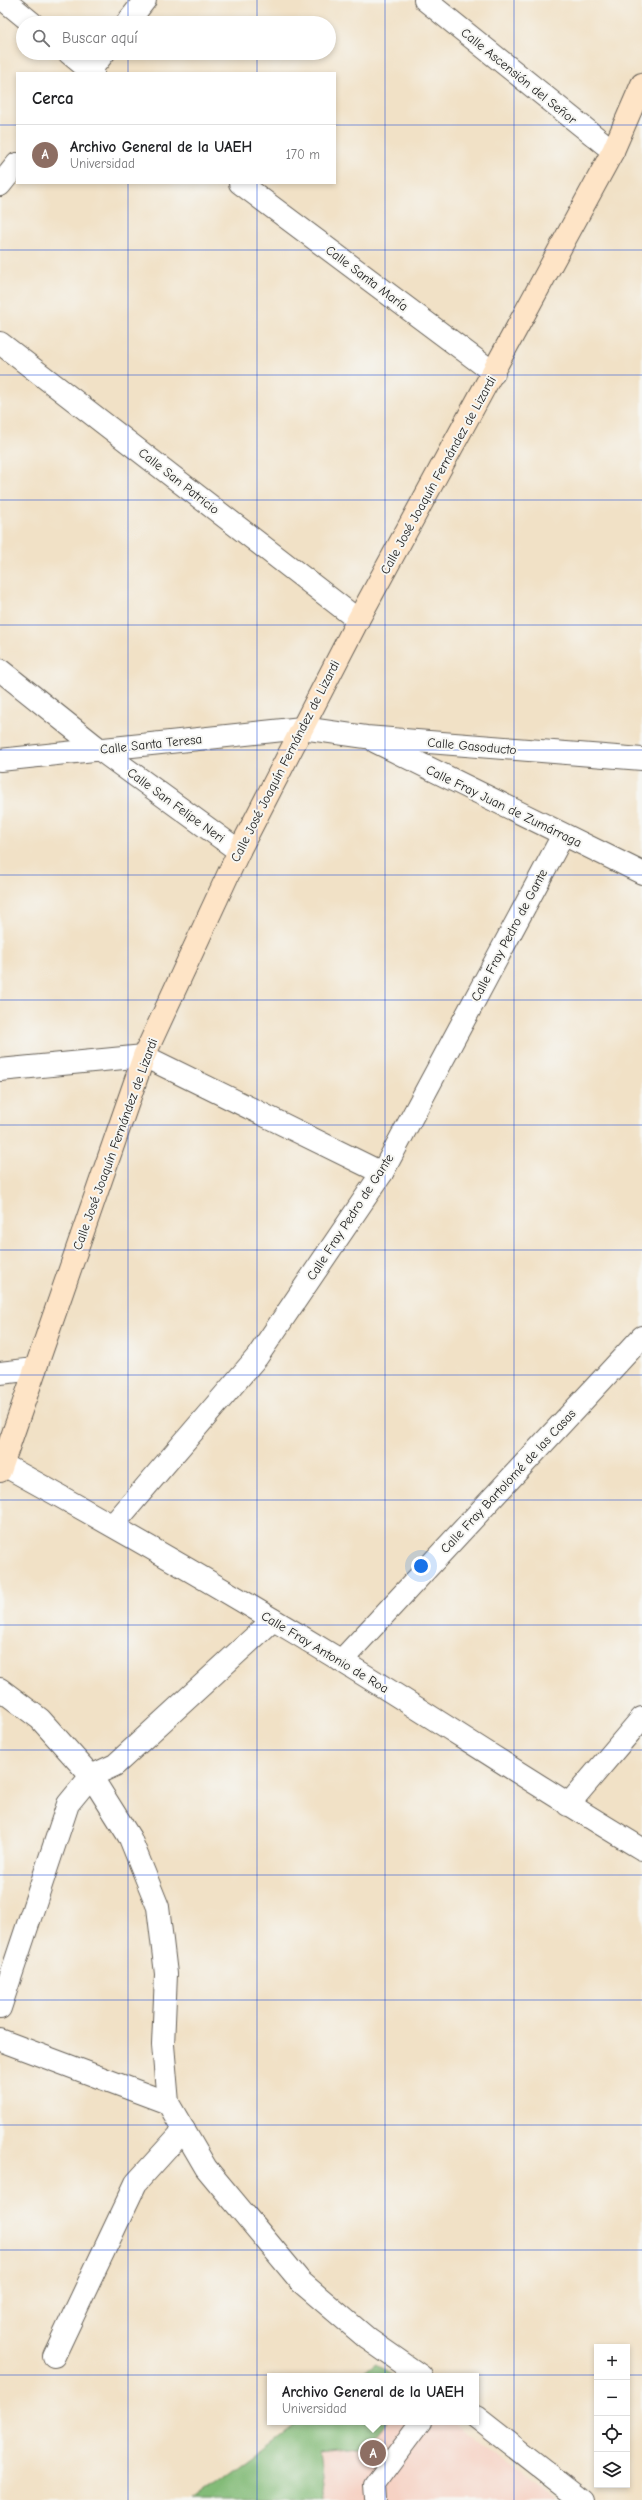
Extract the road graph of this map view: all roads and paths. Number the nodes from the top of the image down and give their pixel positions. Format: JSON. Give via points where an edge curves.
{"nodes":[{"id":1,"x":4,"y":0,"type":"edge"},
{"id":2,"x":145,"y":0,"type":"edge"},
{"id":3,"x":425,"y":0,"type":"edge"},
{"id":4,"x":23,"y":16,"type":"edge"},
{"id":5,"x":132,"y":16,"type":"edge"},
{"id":6,"x":77,"y":60,"type":"edge"},
{"id":7,"x":99,"y":60,"type":"edge"},
{"id":8,"x":91,"y":72,"type":"edge"},
{"id":9,"x":642,"y":84,"type":"edge"},
{"id":10,"x":613,"y":151,"type":"junction"},
{"id":11,"x":16,"y":165,"type":"edge"},
{"id":12,"x":241,"y":184,"type":"edge"},
{"id":13,"x":0,"y":185,"type":"edge"},
{"id":14,"x":0,"y":343,"type":"edge"},
{"id":15,"x":494,"y":373,"type":"junction"},
{"id":16,"x":358,"y":620,"type":"junction"},
{"id":17,"x":0,"y":670,"type":"edge"},
{"id":18,"x":302,"y":728,"type":"junction"},
{"id":19,"x":366,"y":737,"type":"junction"},
{"id":20,"x":99,"y":749,"type":"junction"},
{"id":21,"x":642,"y":759,"type":"edge"},
{"id":22,"x":0,"y":760,"type":"edge"},
{"id":23,"x":563,"y":835,"type":"junction"},
{"id":24,"x":239,"y":851,"type":"junction"},
{"id":25,"x":642,"y":873,"type":"edge"},
{"id":26,"x":144,"y":1056,"type":"junction"},
{"id":27,"x":0,"y":1070,"type":"edge"},
{"id":28,"x":382,"y":1173,"type":"junction"},
{"id":29,"x":642,"y":1337,"type":"edge"},
{"id":30,"x":35,"y":1369,"type":"junction"},
{"id":31,"x":0,"y":1373,"type":"edge"},
{"id":32,"x":1,"y":1467,"type":"edge"},
{"id":33,"x":113,"y":1526,"type":"junction"},
{"id":34,"x":273,"y":1620,"type":"junction"},
{"id":35,"x":341,"y":1661,"type":"junction"},
{"id":36,"x":0,"y":1689,"type":"edge"},
{"id":37,"x":642,"y":1718,"type":"edge"},
{"id":38,"x":91,"y":1776,"type":"junction"},
{"id":39,"x":568,"y":1805,"type":"junction"},
{"id":40,"x":642,"y":1849,"type":"edge"},
{"id":41,"x":0,"y":2008,"type":"edge"},
{"id":42,"x":0,"y":2040,"type":"edge"},
{"id":43,"x":168,"y":2103,"type":"junction"},
{"id":44,"x":184,"y":2130,"type":"junction"},
{"id":45,"x":54,"y":2356,"type":"dead end"},
{"id":46,"x":417,"y":2373,"type":"edge"},
{"id":47,"x":479,"y":2418,"type":"edge"},
{"id":48,"x":418,"y":2425,"type":"edge"},
{"id":49,"x":375,"y":2500,"type":"edge"},
{"id":50,"x":582,"y":2500,"type":"edge"}],
"edges":[{"from":1,"to":4,"type":"street"},
{"from":2,"to":5,"type":"street"},
{"from":3,"to":10,"type":"street","name":"Calle Ascensión del Señor"},
{"from":6,"to":8,"type":"street"},
{"from":7,"to":8,"type":"street"},
{"from":9,"to":10,"type":"street","name":"Calle José Joaquín Fernández de Lizardi"},
{"from":10,"to":15,"type":"street","name":"Calle José Joaquín Fernández de Lizardi"},
{"from":11,"to":13,"type":"street"},
{"from":12,"to":15,"type":"street","name":"Calle Santa María"},
{"from":14,"to":16,"type":"street","name":"Calle San Patricio"},
{"from":15,"to":16,"type":"street","name":"Calle José Joaquín Fernández de Lizardi"},
{"from":16,"to":18,"type":"street","name":"Calle José Joaquín Fernández de Lizardi"},
{"from":17,"to":20,"type":"street","name":"Calle San Felipe Neri"},
{"from":18,"to":19,"type":"street","name":"Calle Gasoducto"},
{"from":18,"to":20,"type":"street","name":"Calle Santa Teresa"},
{"from":18,"to":24,"type":"street","name":"Calle José Joaquín Fernández de Lizardi"},
{"from":19,"to":21,"type":"street","name":"Calle Gasoducto"},
{"from":19,"to":23,"type":"street","name":"Calle Fray Juan de Zumárraga"},
{"from":20,"to":22,"type":"street","name":"Calle Santa Teresa"},
{"from":20,"to":24,"type":"street","name":"Calle San Felipe Neri"},
{"from":23,"to":25,"type":"street","name":"Calle Fray Juan de Zumárraga"},
{"from":23,"to":28,"type":"street","name":"Calle Fray Pedro de Gante"},
{"from":24,"to":26,"type":"street","name":"Calle José Joaquín Fernández de Lizardi"},
{"from":26,"to":27,"type":"street"},
{"from":26,"to":28,"type":"street"},
{"from":26,"to":30,"type":"street","name":"Calle José Joaquín Fernández de Lizardi"},
{"from":28,"to":33,"type":"street","name":"Calle Fray Pedro de Gante","via":[[257,1357]]},
{"from":29,"to":35,"type":"street","name":"Calle Fray Bartolomé de las Casas"},
{"from":30,"to":31,"type":"street"},
{"from":30,"to":32,"type":"street","name":"Calle José Joaquín Fernández de Lizardi"},
{"from":32,"to":33,"type":"street","name":"Calle Fray Antonio de Roa"},
{"from":33,"to":34,"type":"street","name":"Calle Fray Antonio de Roa"},
{"from":34,"to":35,"type":"street","name":"Calle Fray Antonio de Roa"},
{"from":34,"to":38,"type":"street","via":[[115,1765]]},
{"from":35,"to":39,"type":"street","name":"Calle Fray Antonio de Roa"},
{"from":36,"to":38,"type":"street","via":[[40,1719]]},
{"from":37,"to":39,"type":"street"},
{"from":38,"to":41,"type":"street","via":[[68,1804]]},
{"from":38,"to":43,"type":"street","via":[[130,1838],[158,1907],[166,1974],[163,2045]]},
{"from":39,"to":40,"type":"street","name":"Calle Fray Antonio de Roa"},
{"from":42,"to":43,"type":"street"},
{"from":43,"to":44,"type":"street"},
{"from":44,"to":45,"type":"street","via":[[136,2183]]},
{"from":44,"to":46,"type":"street","via":[[206,2168],[301,2282],[368,2339]]},
{"from":47,"to":50,"type":"street"},
{"from":48,"to":49,"type":"lane","via":[[374,2485]]}]}
